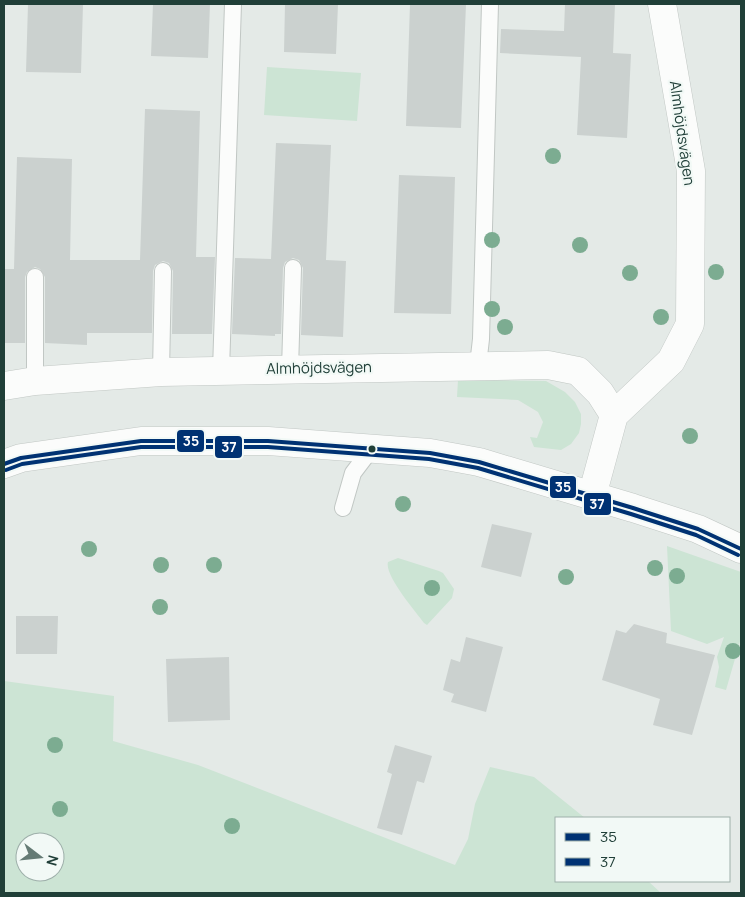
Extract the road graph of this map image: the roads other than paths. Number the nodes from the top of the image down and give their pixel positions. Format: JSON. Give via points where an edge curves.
{"nodes":[{"id":1,"x":233,"y":4,"type":"edge"},
{"id":2,"x":490,"y":4,"type":"edge"},
{"id":3,"x":662,"y":4,"type":"edge"},
{"id":4,"x":293,"y":268,"type":"dead end"},
{"id":5,"x":163,"y":270,"type":"dead end"},
{"id":6,"x":35,"y":277,"type":"dead end"},
{"id":7,"x":478,"y":365,"type":"junction"},
{"id":8,"x":290,"y":369,"type":"junction"},
{"id":9,"x":221,"y":370,"type":"junction"},
{"id":10,"x":161,"y":372,"type":"junction"},
{"id":11,"x":35,"y":381,"type":"junction"},
{"id":12,"x":4,"y":386,"type":"edge"},
{"id":13,"x":614,"y":415,"type":"junction"},
{"id":14,"x":372,"y":448,"type":"junction"},
{"id":15,"x":4,"y":464,"type":"edge"},
{"id":16,"x":592,"y":496,"type":"junction"},
{"id":17,"x":343,"y":508,"type":"dead end"},
{"id":18,"x":741,"y":549,"type":"edge"}],
"edges":[{"from":1,"to":9,"type":"lane"},
{"from":2,"to":7,"type":"lane"},
{"from":3,"to":13,"type":"street","name":"Almhöjdsvägen","via":[[691,171],[690,324],[672,361]]},
{"from":4,"to":8,"type":"lane"},
{"from":5,"to":10,"type":"lane"},
{"from":6,"to":11,"type":"lane"},
{"from":7,"to":8,"type":"street","name":"Almhöjdsvägen"},
{"from":7,"to":13,"type":"street","name":"Almhöjdsvägen","via":[[548,364],[578,371],[600,393]]},
{"from":8,"to":9,"type":"street","name":"Almhöjdsvägen"},
{"from":9,"to":10,"type":"street","name":"Almhöjdsvägen"},
{"from":10,"to":11,"type":"street","name":"Almhöjdsvägen"},
{"from":11,"to":12,"type":"street","name":"Almhöjdsvägen"},
{"from":13,"to":16,"type":"street"},
{"from":14,"to":15,"type":"street","via":[[268,441],[141,441],[21,458]]},
{"from":14,"to":16,"type":"street","via":[[430,453],[479,462]]},
{"from":14,"to":17,"type":"lane","via":[[353,473]]},
{"from":16,"to":18,"type":"street","via":[[698,529]]}]}
